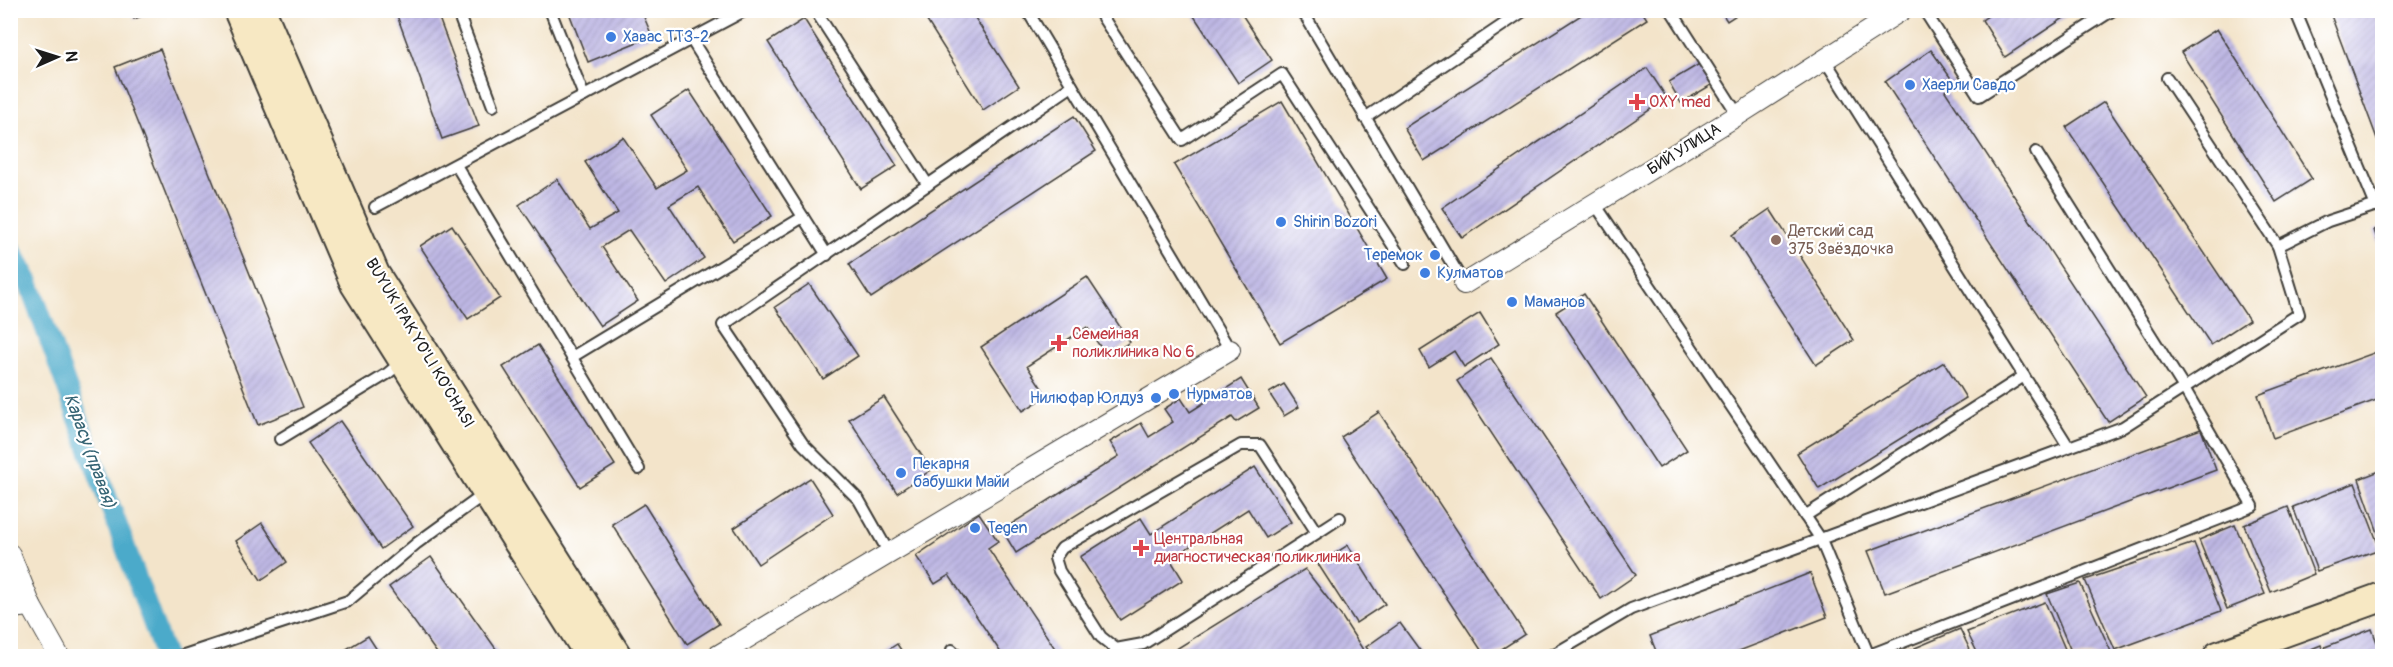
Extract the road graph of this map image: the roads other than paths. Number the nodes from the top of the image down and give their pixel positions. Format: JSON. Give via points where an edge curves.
{"nodes":[{"id":1,"x":238,"y":10,"type":"edge"},
{"id":2,"x":261,"y":10,"type":"edge"},
{"id":3,"x":457,"y":10,"type":"edge"},
{"id":4,"x":550,"y":10,"type":"edge"},
{"id":5,"x":746,"y":10,"type":"edge"},
{"id":6,"x":815,"y":10,"type":"edge"},
{"id":7,"x":1027,"y":10,"type":"edge"},
{"id":8,"x":1098,"y":10,"type":"edge"},
{"id":9,"x":1302,"y":10,"type":"edge"},
{"id":10,"x":1525,"y":10,"type":"edge"},
{"id":11,"x":1671,"y":10,"type":"edge"},
{"id":12,"x":1902,"y":10,"type":"edge"},
{"id":13,"x":1924,"y":10,"type":"edge"},
{"id":14,"x":2113,"y":10,"type":"edge"},
{"id":15,"x":2295,"y":10,"type":"edge"},
{"id":16,"x":1880,"y":16,"type":"edge"},
{"id":17,"x":691,"y":39,"type":"junction"},
{"id":18,"x":1825,"y":60,"type":"junction"},
{"id":19,"x":2167,"y":78,"type":"dead end"},
{"id":20,"x":1072,"y":86,"type":"junction"},
{"id":21,"x":584,"y":96,"type":"junction"},
{"id":22,"x":493,"y":106,"type":"dead end"},
{"id":23,"x":1738,"y":115,"type":"junction"},
{"id":24,"x":1365,"y":118,"type":"junction"},
{"id":25,"x":2036,"y":152,"type":"dead end"},
{"id":26,"x":456,"y":165,"type":"junction"},
{"id":27,"x":928,"y":185,"type":"junction"},
{"id":28,"x":1595,"y":204,"type":"junction"},
{"id":29,"x":2379,"y":204,"type":"edge"},
{"id":30,"x":375,"y":207,"type":"dead end"},
{"id":31,"x":803,"y":217,"type":"junction"},
{"id":32,"x":2278,"y":246,"type":"junction"},
{"id":33,"x":828,"y":255,"type":"junction"},
{"id":34,"x":1405,"y":264,"type":"dead end"},
{"id":35,"x":1464,"y":284,"type":"joint"},
{"id":36,"x":1230,"y":350,"type":"joint"},
{"id":37,"x":572,"y":357,"type":"junction"},
{"id":38,"x":403,"y":361,"type":"junction"},
{"id":39,"x":2024,"y":376,"type":"junction"},
{"id":40,"x":2184,"y":388,"type":"junction"},
{"id":41,"x":280,"y":439,"type":"dead end"},
{"id":42,"x":2068,"y":446,"type":"junction"},
{"id":43,"x":639,"y":469,"type":"dead end"},
{"id":44,"x":486,"y":493,"type":"junction"},
{"id":45,"x":1805,"y":516,"type":"junction"},
{"id":46,"x":1340,"y":518,"type":"dead end"},
{"id":47,"x":1317,"y":533,"type":"junction"},
{"id":48,"x":1820,"y":538,"type":"junction"},
{"id":49,"x":889,"y":552,"type":"junction"},
{"id":50,"x":10,"y":554,"type":"edge"},
{"id":51,"x":2382,"y":597,"type":"edge"},
{"id":52,"x":31,"y":606,"type":"junction"},
{"id":53,"x":10,"y":608,"type":"edge"},
{"id":54,"x":1868,"y":656,"type":"edge"},
{"id":55,"x":59,"y":657,"type":"edge"},
{"id":56,"x":181,"y":657,"type":"edge"},
{"id":57,"x":590,"y":657,"type":"edge"},
{"id":58,"x":617,"y":657,"type":"edge"},
{"id":59,"x":717,"y":657,"type":"edge"},
{"id":60,"x":1551,"y":657,"type":"edge"},
{"id":61,"x":2218,"y":657,"type":"edge"}],
"edges":[{"from":1,"to":38,"type":"main road","name":"BUYUK IPAK YO'LI KO'CHASI","via":[[355,284]]},
{"from":2,"to":58,"type":"main road","name":"BUYUK IPAK YO'LI KO'CHASI","via":[[375,274]]},
{"from":3,"to":22,"type":"lane"},
{"from":4,"to":21,"type":"lane"},
{"from":5,"to":17,"type":"lane"},
{"from":6,"to":27,"type":"lane"},
{"from":7,"to":20,"type":"lane"},
{"from":8,"to":34,"type":"lane","via":[[1182,140],[1282,74]]},
{"from":9,"to":24,"type":"lane"},
{"from":10,"to":24,"type":"lane"},
{"from":11,"to":23,"type":"lane"},
{"from":12,"to":16,"type":"street","name":"БИЙ УЛИЦА"},
{"from":13,"to":14,"type":"lane","via":[[1979,96]]},
{"from":15,"to":29,"type":"lane"},
{"from":16,"to":18,"type":"street","name":"БИЙ УЛИЦА"},
{"from":17,"to":21,"type":"lane"},
{"from":17,"to":31,"type":"lane"},
{"from":18,"to":23,"type":"street","name":"БИЙ УЛИЦА"},
{"from":18,"to":39,"type":"lane"},
{"from":19,"to":32,"type":"lane"},
{"from":20,"to":27,"type":"lane"},
{"from":20,"to":36,"type":"lane"},
{"from":21,"to":26,"type":"lane"},
{"from":23,"to":28,"type":"street","name":"БИЙ УЛИЦА"},
{"from":24,"to":35,"type":"lane"},
{"from":25,"to":40,"type":"lane"},
{"from":26,"to":30,"type":"lane"},
{"from":26,"to":37,"type":"lane"},
{"from":27,"to":33,"type":"lane"},
{"from":28,"to":35,"type":"street","name":"БИЙ УЛИЦА"},
{"from":28,"to":45,"type":"lane"},
{"from":29,"to":32,"type":"lane","via":[[2328,221]]},
{"from":31,"to":33,"type":"lane"},
{"from":31,"to":37,"type":"lane"},
{"from":32,"to":40,"type":"lane","via":[[2299,314]]},
{"from":33,"to":49,"type":"lane","via":[[723,325],[803,444],[859,500]]},
{"from":36,"to":49,"type":"street"},
{"from":37,"to":43,"type":"lane"},
{"from":38,"to":41,"type":"lane"},
{"from":38,"to":44,"type":"main road","name":"BUYUK IPAK YO'LI KO'CHASI"},
{"from":39,"to":42,"type":"lane"},
{"from":39,"to":45,"type":"lane"},
{"from":40,"to":42,"type":"lane","via":[[2123,427]]},
{"from":40,"to":54,"type":"lane","via":[[2253,506]]},
{"from":42,"to":48,"type":"lane"},
{"from":44,"to":56,"type":"lane","via":[[417,543],[348,601]]},
{"from":44,"to":57,"type":"main road","name":"BUYUK IPAK YO'LI KO'CHASI"},
{"from":45,"to":48,"type":"lane"},
{"from":46,"to":47,"type":"lane"},
{"from":47,"to":47,"type":"lane","via":[[1143,644],[1116,649],[1101,637],[1059,571],[1055,558],[1062,548],[1241,444],[1260,445]]},
{"from":48,"to":54,"type":"lane"},
{"from":48,"to":60,"type":"lane","via":[[1631,609]]},
{"from":49,"to":59,"type":"street"},
{"from":50,"to":52,"type":"street"},
{"from":51,"to":61,"type":"main road"},
{"from":52,"to":53,"type":"street"},
{"from":52,"to":55,"type":"street"}]}
